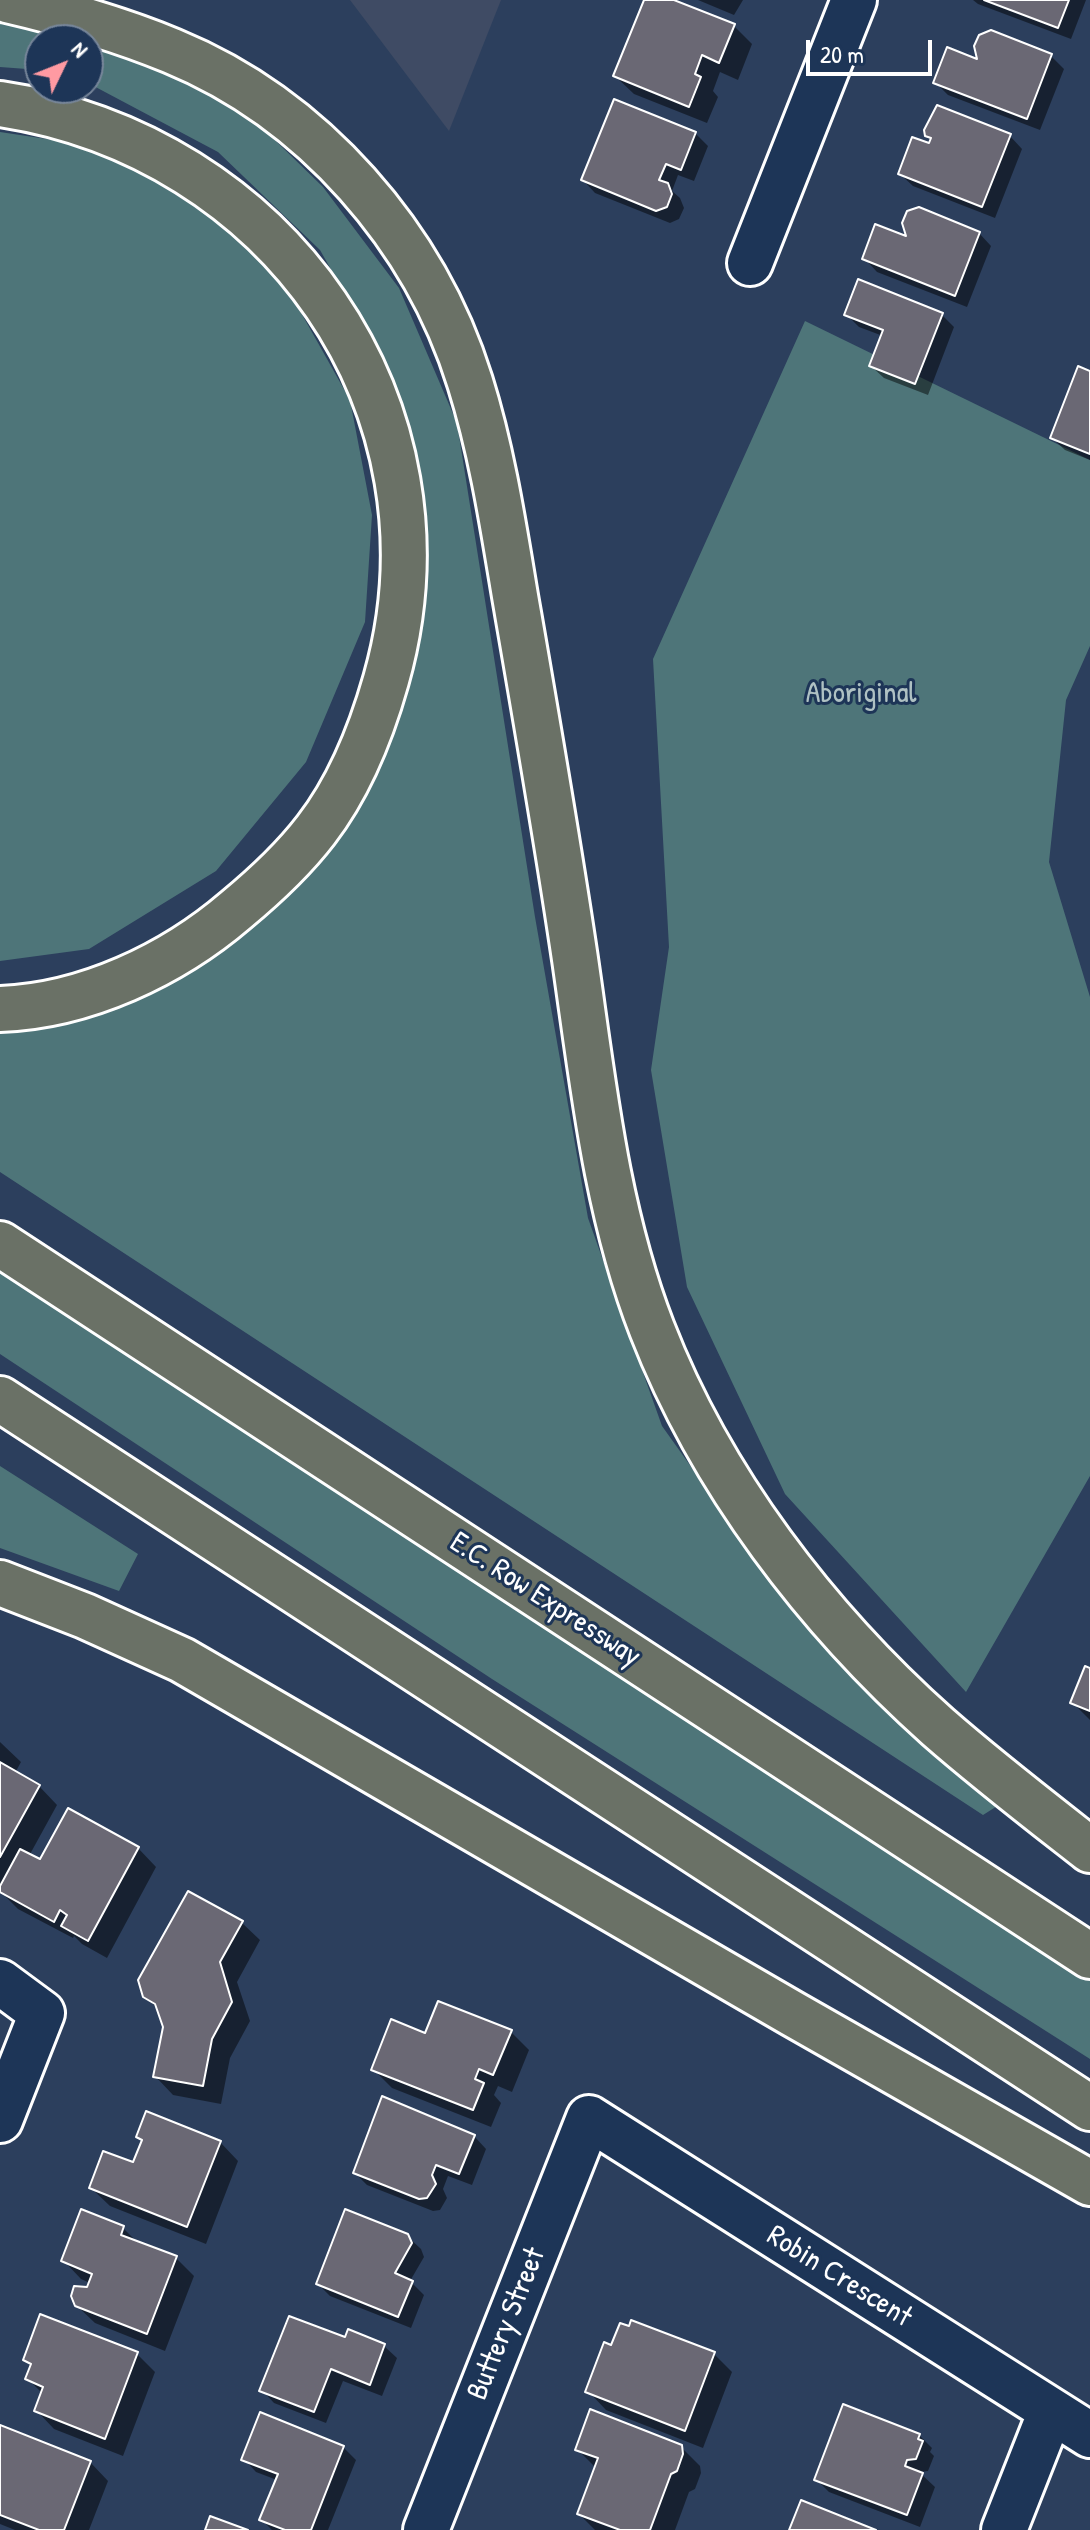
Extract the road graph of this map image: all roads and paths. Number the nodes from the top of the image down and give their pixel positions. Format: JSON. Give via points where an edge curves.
{"nodes":[{"id":1,"x":7,"y":0,"type":"edge"},
{"id":2,"x":854,"y":0,"type":"edge"},
{"id":3,"x":59,"y":8,"type":"edge"},
{"id":4,"x":0,"y":104,"type":"edge"},
{"id":5,"x":750,"y":263,"type":"dead end"},
{"id":6,"x":0,"y":1009,"type":"edge"},
{"id":7,"x":0,"y":1244,"type":"edge"},
{"id":8,"x":0,"y":1399,"type":"edge"},
{"id":9,"x":0,"y":1583,"type":"edge"},
{"id":10,"x":1090,"y":1850,"type":"edge"},
{"id":11,"x":1090,"y":1956,"type":"edge"},
{"id":12,"x":0,"y":1982,"type":"edge"},
{"id":13,"x":1090,"y":2108,"type":"edge"},
{"id":14,"x":589,"y":2118,"type":"joint"},
{"id":15,"x":0,"y":2120,"type":"edge"},
{"id":16,"x":1090,"y":2183,"type":"edge"},
{"id":17,"x":1051,"y":2411,"type":"junction"},
{"id":18,"x":1090,"y":2435,"type":"edge"},
{"id":19,"x":426,"y":2530,"type":"edge"},
{"id":20,"x":1004,"y":2530,"type":"edge"}],
"edges":[{"from":1,"to":3,"type":"highway"},
{"from":2,"to":5,"type":"street"},
{"from":3,"to":10,"type":"highway","via":[[175,52],[245,89],[313,139],[403,240],[439,304],[469,377],[492,464],[560,858],[601,1141],[625,1249],[651,1328],[683,1401],[728,1481],[829,1614],[934,1723]]},
{"from":4,"to":6,"type":"highway","via":[[108,131],[165,159],[263,230],[309,280],[373,388],[391,444],[403,517],[404,585],[395,649],[376,717],[354,768],[316,830],[274,878],[220,924],[159,964],[93,991],[28,1008]]},
{"from":7,"to":11,"type":"highway","name":"E.C. Row Expressway"},
{"from":8,"to":13,"type":"highway"},
{"from":9,"to":16,"type":"highway","via":[[182,1660]]},
{"from":12,"to":15,"type":"street","via":[[42,2013]]},
{"from":14,"to":17,"type":"street","name":"Robin Crescent"},
{"from":14,"to":19,"type":"street","name":"Buttery Street"},
{"from":17,"to":18,"type":"street","name":"Robin Crescent"},
{"from":17,"to":20,"type":"street"}]}
